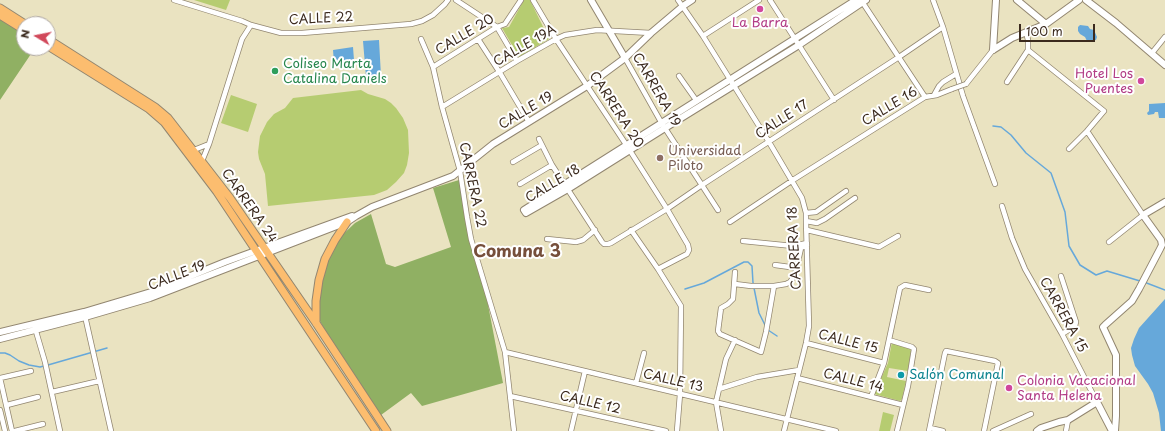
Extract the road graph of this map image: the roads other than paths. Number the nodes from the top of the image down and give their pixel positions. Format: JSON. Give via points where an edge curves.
{"nodes":[{"id":1,"x":174,"y":0,"type":"edge"},
{"id":2,"x":456,"y":0,"type":"edge"},
{"id":3,"x":521,"y":0,"type":"edge"},
{"id":4,"x":533,"y":0,"type":"edge"},
{"id":5,"x":591,"y":0,"type":"edge"},
{"id":6,"x":678,"y":0,"type":"edge"},
{"id":7,"x":692,"y":0,"type":"edge"},
{"id":8,"x":759,"y":0,"type":"edge"},
{"id":9,"x":770,"y":0,"type":"edge"},
{"id":10,"x":856,"y":0,"type":"edge"},
{"id":11,"x":933,"y":0,"type":"edge"},
{"id":12,"x":996,"y":0,"type":"edge"},
{"id":13,"x":1017,"y":0,"type":"edge"},
{"id":14,"x":1079,"y":0,"type":"edge"},
{"id":15,"x":1086,"y":0,"type":"edge"},
{"id":16,"x":863,"y":1,"type":"edge"},
{"id":17,"x":446,"y":2,"type":"edge"},
{"id":18,"x":683,"y":6,"type":"junction"},
{"id":19,"x":0,"y":8,"type":"edge"},
{"id":20,"x":0,"y":14,"type":"edge"},
{"id":21,"x":16,"y":18,"type":"edge"},
{"id":22,"x":1046,"y":24,"type":"junction"},
{"id":23,"x":16,"y":25,"type":"edge"},
{"id":24,"x":251,"y":25,"type":"junction"},
{"id":25,"x":497,"y":27,"type":"junction"},
{"id":26,"x":943,"y":27,"type":"junction"},
{"id":27,"x":609,"y":30,"type":"junction"},
{"id":28,"x":1026,"y":32,"type":"junction"},
{"id":29,"x":651,"y":33,"type":"junction"},
{"id":30,"x":703,"y":36,"type":"junction"},
{"id":31,"x":1165,"y":37,"type":"edge"},
{"id":32,"x":421,"y":39,"type":"dead end"},
{"id":33,"x":478,"y":39,"type":"junction"},
{"id":34,"x":556,"y":39,"type":"junction"},
{"id":35,"x":797,"y":42,"type":"junction"},
{"id":36,"x":56,"y":44,"type":"edge"},
{"id":37,"x":993,"y":50,"type":"junction"},
{"id":38,"x":1028,"y":50,"type":"junction"},
{"id":39,"x":56,"y":51,"type":"edge"},
{"id":40,"x":1152,"y":53,"type":"junction"},
{"id":41,"x":899,"y":57,"type":"junction"},
{"id":42,"x":625,"y":58,"type":"junction"},
{"id":43,"x":517,"y":61,"type":"junction"},
{"id":44,"x":1165,"y":65,"type":"edge"},
{"id":45,"x":433,"y":67,"type":"junction"},
{"id":46,"x":500,"y":73,"type":"junction"},
{"id":47,"x":956,"y":74,"type":"junction"},
{"id":48,"x":679,"y":76,"type":"dead end"},
{"id":49,"x":732,"y":82,"type":"junction"},
{"id":50,"x":1007,"y":82,"type":"dead end"},
{"id":51,"x":587,"y":86,"type":"junction"},
{"id":52,"x":934,"y":95,"type":"junction"},
{"id":53,"x":925,"y":97,"type":"junction"},
{"id":54,"x":696,"y":100,"type":"junction"},
{"id":55,"x":834,"y":100,"type":"junction"},
{"id":56,"x":442,"y":108,"type":"junction"},
{"id":57,"x":529,"y":122,"type":"junction"},
{"id":58,"x":663,"y":125,"type":"junction"},
{"id":59,"x":1087,"y":131,"type":"junction"},
{"id":60,"x":539,"y":139,"type":"dead end"},
{"id":61,"x":769,"y":142,"type":"junction"},
{"id":62,"x":209,"y":144,"type":"junction"},
{"id":63,"x":542,"y":145,"type":"junction"},
{"id":64,"x":628,"y":148,"type":"junction"},
{"id":65,"x":1069,"y":149,"type":"dead end"},
{"id":66,"x":194,"y":150,"type":"junction"},
{"id":67,"x":202,"y":161,"type":"junction"},
{"id":68,"x":513,"y":162,"type":"dead end"},
{"id":69,"x":552,"y":165,"type":"junction"},
{"id":70,"x":460,"y":171,"type":"junction"},
{"id":71,"x":793,"y":180,"type":"junction"},
{"id":72,"x":520,"y":184,"type":"dead end"},
{"id":73,"x":995,"y":184,"type":"dead end"},
{"id":74,"x":702,"y":185,"type":"junction"},
{"id":75,"x":566,"y":187,"type":"junction"},
{"id":76,"x":846,"y":191,"type":"dead end"},
{"id":77,"x":855,"y":198,"type":"dead end"},
{"id":78,"x":1165,"y":202,"type":"edge"},
{"id":79,"x":1002,"y":206,"type":"dead end"},
{"id":80,"x":667,"y":209,"type":"junction"},
{"id":81,"x":718,"y":210,"type":"dead end"},
{"id":82,"x":806,"y":213,"type":"junction"},
{"id":83,"x":1143,"y":215,"type":"junction"},
{"id":84,"x":356,"y":216,"type":"junction"},
{"id":85,"x":806,"y":221,"type":"junction"},
{"id":86,"x":347,"y":222,"type":"junction"},
{"id":87,"x":730,"y":222,"type":"dead end"},
{"id":88,"x":595,"y":230,"type":"junction"},
{"id":89,"x":631,"y":230,"type":"junction"},
{"id":90,"x":807,"y":230,"type":"junction"},
{"id":91,"x":302,"y":236,"type":"junction"},
{"id":92,"x":898,"y":236,"type":"dead end"},
{"id":93,"x":547,"y":239,"type":"dead end"},
{"id":94,"x":742,"y":241,"type":"dead end"},
{"id":95,"x":1109,"y":242,"type":"dead end"},
{"id":96,"x":807,"y":244,"type":"junction"},
{"id":97,"x":266,"y":251,"type":"junction"},
{"id":98,"x":258,"y":254,"type":"junction"},
{"id":99,"x":775,"y":265,"type":"dead end"},
{"id":100,"x":797,"y":268,"type":"junction"},
{"id":101,"x":658,"y":269,"type":"junction"},
{"id":102,"x":735,"y":272,"type":"dead end"},
{"id":103,"x":1061,"y":276,"type":"dead end"},
{"id":104,"x":735,"y":284,"type":"junction"},
{"id":105,"x":774,"y":286,"type":"junction"},
{"id":106,"x":929,"y":290,"type":"dead end"},
{"id":107,"x":85,"y":314,"type":"junction"},
{"id":108,"x":316,"y":323,"type":"junction"},
{"id":109,"x":35,"y":327,"type":"junction"},
{"id":110,"x":0,"y":332,"type":"edge"},
{"id":111,"x":1062,"y":334,"type":"junction"},
{"id":112,"x":0,"y":339,"type":"edge"},
{"id":113,"x":735,"y":340,"type":"junction"},
{"id":114,"x":889,"y":340,"type":"junction"},
{"id":115,"x":806,"y":343,"type":"junction"},
{"id":116,"x":505,"y":352,"type":"junction"},
{"id":117,"x":644,"y":353,"type":"dead end"},
{"id":118,"x":884,"y":362,"type":"junction"},
{"id":119,"x":800,"y":370,"type":"junction"},
{"id":120,"x":31,"y":371,"type":"dead end"},
{"id":121,"x":585,"y":371,"type":"junction"},
{"id":122,"x":0,"y":378,"type":"edge"},
{"id":123,"x":797,"y":378,"type":"junction"},
{"id":124,"x":99,"y":381,"type":"junction"},
{"id":125,"x":636,"y":383,"type":"junction"},
{"id":126,"x":719,"y":388,"type":"junction"},
{"id":127,"x":52,"y":392,"type":"junction"},
{"id":128,"x":680,"y":394,"type":"junction"},
{"id":129,"x":510,"y":396,"type":"junction"},
{"id":130,"x":38,"y":397,"type":"dead end"},
{"id":131,"x":870,"y":397,"type":"junction"},
{"id":132,"x":716,"y":402,"type":"junction"},
{"id":133,"x":1097,"y":402,"type":"junction"},
{"id":134,"x":7,"y":405,"type":"junction"},
{"id":135,"x":903,"y":405,"type":"junction"},
{"id":136,"x":0,"y":410,"type":"edge"},
{"id":137,"x":576,"y":411,"type":"junction"},
{"id":138,"x":1031,"y":414,"type":"dead end"},
{"id":139,"x":787,"y":419,"type":"junction"},
{"id":140,"x":1068,"y":420,"type":"junction"},
{"id":141,"x":43,"y":424,"type":"dead end"},
{"id":142,"x":930,"y":429,"type":"edge"},
{"id":143,"x":5,"y":431,"type":"edge"},
{"id":144,"x":13,"y":431,"type":"edge"},
{"id":145,"x":60,"y":431,"type":"edge"},
{"id":146,"x":110,"y":431,"type":"edge"},
{"id":147,"x":376,"y":431,"type":"edge"},
{"id":148,"x":387,"y":431,"type":"edge"},
{"id":149,"x":514,"y":431,"type":"edge"},
{"id":150,"x":571,"y":431,"type":"edge"},
{"id":151,"x":666,"y":431,"type":"edge"},
{"id":152,"x":677,"y":431,"type":"edge"},
{"id":153,"x":721,"y":431,"type":"edge"},
{"id":154,"x":784,"y":431,"type":"edge"},
{"id":155,"x":836,"y":431,"type":"edge"},
{"id":156,"x":897,"y":431,"type":"edge"},
{"id":157,"x":943,"y":431,"type":"edge"},
{"id":158,"x":984,"y":431,"type":"edge"},
{"id":159,"x":993,"y":431,"type":"edge"},
{"id":160,"x":1037,"y":431,"type":"edge"},
{"id":161,"x":1066,"y":431,"type":"edge"},
{"id":162,"x":1113,"y":431,"type":"edge"}],
"edges":[{"from":1,"to":24,"type":"street","name":"CALLE 22"},
{"from":2,"to":17,"type":"street","name":"CALLE 22"},
{"from":2,"to":25,"type":"street"},
{"from":3,"to":25,"type":"street","name":"CALLE 20","via":[[505,24]]},
{"from":4,"to":34,"type":"street","name":"CARRERA 20"},
{"from":5,"to":27,"type":"street","name":"CARRERA 19"},
{"from":6,"to":18,"type":"street","name":"CARRERA 18"},
{"from":7,"to":18,"type":"street","name":"CALLE 19"},
{"from":8,"to":30,"type":"street"},
{"from":9,"to":35,"type":"street"},
{"from":10,"to":35,"type":"street","name":"CALLE 18"},
{"from":11,"to":26,"type":"street"},
{"from":12,"to":37,"type":"street"},
{"from":13,"to":22,"type":"street"},
{"from":14,"to":22,"type":"street","name":"CALLE 16"},
{"from":15,"to":40,"type":"street"},
{"from":16,"to":35,"type":"street","name":"CALLE 18"},
{"from":16,"to":41,"type":"street"},
{"from":17,"to":24,"type":"street","name":"CALLE 22","via":[[433,15],[411,24],[302,33],[280,33]]},
{"from":18,"to":29,"type":"street","name":"CALLE 19"},
{"from":18,"to":30,"type":"street","name":"CARRERA 18"},
{"from":19,"to":21,"type":"main road"},
{"from":20,"to":23,"type":"main road"},
{"from":22,"to":28,"type":"street","name":"CALLE 16"},
{"from":24,"to":62,"type":"street","via":[[242,39]]},
{"from":25,"to":33,"type":"street","name":"CALLE 20"},
{"from":25,"to":43,"type":"street"},
{"from":26,"to":41,"type":"street","name":"CALLE 17"},
{"from":26,"to":47,"type":"street"},
{"from":27,"to":29,"type":"street","name":"CALLE 19A"},
{"from":27,"to":34,"type":"street","name":"CALLE 19A","via":[[565,35]]},
{"from":27,"to":42,"type":"street","name":"CARRERA 19"},
{"from":28,"to":37,"type":"street","name":"CALLE 16"},
{"from":28,"to":38,"type":"street"},
{"from":29,"to":42,"type":"street","name":"CALLE 19"},
{"from":30,"to":49,"type":"street","name":"CARRERA 18"},
{"from":31,"to":40,"type":"street"},
{"from":32,"to":45,"type":"street","name":"CARRERA 22"},
{"from":33,"to":45,"type":"street","name":"CALLE 20"},
{"from":33,"to":46,"type":"street"},
{"from":34,"to":43,"type":"street","name":"CALLE 19A"},
{"from":34,"to":51,"type":"street","name":"CARRERA 20"},
{"from":35,"to":49,"type":"street","name":"CALLE 18"},
{"from":35,"to":55,"type":"street"},
{"from":36,"to":66,"type":"main road","name":"CARRERA 24","via":[[155,107],[168,118]]},
{"from":37,"to":52,"type":"street","name":"CALLE 16","bridge":true,"via":[[966,84]]},
{"from":38,"to":50,"type":"street"},
{"from":38,"to":59,"type":"street","via":[[1104,111]]},
{"from":39,"to":98,"type":"main road","name":"CARRERA 24","via":[[149,109],[160,119],[213,187]]},
{"from":40,"to":44,"type":"street"},
{"from":41,"to":53,"type":"street"},
{"from":41,"to":55,"type":"street","name":"CALLE 17"},
{"from":42,"to":51,"type":"street","name":"CALLE 19"},
{"from":42,"to":58,"type":"street","name":"CARRERA 19"},
{"from":43,"to":46,"type":"street","name":"CALLE 19A"},
{"from":45,"to":56,"type":"street","name":"CARRERA 22"},
{"from":46,"to":56,"type":"street","name":"CALLE 19A"},
{"from":46,"to":57,"type":"street"},
{"from":47,"to":52,"type":"street","via":[[943,82]]},
{"from":47,"to":73,"type":"street"},
{"from":48,"to":54,"type":"street"},
{"from":49,"to":54,"type":"street","name":"CALLE 18"},
{"from":49,"to":58,"type":"street","name":"CALLE 18"},
{"from":49,"to":61,"type":"street","name":"CARRERA 18"},
{"from":51,"to":57,"type":"street","name":"CALLE 19"},
{"from":51,"to":64,"type":"street","name":"CARRERA 20"},
{"from":52,"to":53,"type":"street","name":"CALLE 16"},
{"from":53,"to":71,"type":"street","name":"CALLE 16"},
{"from":54,"to":58,"type":"street","name":"CALLE 18"},
{"from":55,"to":61,"type":"street","name":"CALLE 17"},
{"from":56,"to":70,"type":"street","name":"CARRERA 22"},
{"from":57,"to":70,"type":"street","name":"CALLE 19","via":[[493,144]]},
{"from":58,"to":64,"type":"street","name":"CALLE 18"},
{"from":58,"to":74,"type":"street","name":"CARRERA 19"},
{"from":59,"to":65,"type":"street"},
{"from":59,"to":83,"type":"street"},
{"from":60,"to":63,"type":"street"},
{"from":61,"to":71,"type":"street","name":"CARRERA 18"},
{"from":61,"to":74,"type":"street","name":"CALLE 17"},
{"from":62,"to":66,"type":"street"},
{"from":62,"to":67,"type":"street"},
{"from":63,"to":68,"type":"street"},
{"from":63,"to":69,"type":"street"},
{"from":64,"to":75,"type":"street","name":"CALLE 18"},
{"from":64,"to":80,"type":"street","name":"CARRERA 20"},
{"from":66,"to":67,"type":"main road","name":"CARRERA 24"},
{"from":67,"to":97,"type":"main road","name":"CARRERA 24"},
{"from":69,"to":72,"type":"street"},
{"from":69,"to":75,"type":"street"},
{"from":70,"to":84,"type":"street","name":"CALLE 19"},
{"from":70,"to":116,"type":"street","name":"CARRERA 22","via":[[471,239]]},
{"from":71,"to":82,"type":"street","name":"CARRERA 18"},
{"from":71,"to":87,"type":"street","name":"CALLE 16"},
{"from":74,"to":80,"type":"street","name":"CALLE 17"},
{"from":74,"to":81,"type":"street","name":"CARRERA 19"},
{"from":75,"to":75,"type":"street","name":"CALLE 18","via":[[524,210],[526,213]]},
{"from":75,"to":88,"type":"street"},
{"from":76,"to":82,"type":"street","via":[[816,212]]},
{"from":77,"to":85,"type":"street","via":[[817,223]]},
{"from":78,"to":83,"type":"street"},
{"from":79,"to":111,"type":"street","name":"CARRERA 15","via":[[1025,269]]},
{"from":80,"to":89,"type":"street","name":"CALLE 17"},
{"from":80,"to":101,"type":"street","name":"CARRERA 20","via":[[689,250],[687,254]]},
{"from":82,"to":85,"type":"street","name":"CARRERA 18"},
{"from":83,"to":95,"type":"street"},
{"from":83,"to":162,"type":"street","via":[[1162,245],[1132,301],[1104,326],[1116,355],[1116,416]]},
{"from":84,"to":86,"type":"street","name":"CALLE 19"},
{"from":84,"to":91,"type":"street","name":"CALLE 19"},
{"from":85,"to":90,"type":"street","name":"CARRERA 18"},
{"from":86,"to":91,"type":"street","name":"CALLE 19"},
{"from":86,"to":108,"type":"main road","via":[[325,259],[316,301]]},
{"from":88,"to":89,"type":"street","name":"CALLE 17","via":[[604,244],[611,243]]},
{"from":88,"to":93,"type":"street","via":[[583,240],[576,242]]},
{"from":89,"to":101,"type":"street"},
{"from":90,"to":92,"type":"street","via":[[879,247]]},
{"from":90,"to":96,"type":"street","name":"CARRERA 18"},
{"from":91,"to":97,"type":"street","name":"CALLE 19"},
{"from":94,"to":96,"type":"street","via":[[793,246]]},
{"from":96,"to":100,"type":"street","via":[[801,248]]},
{"from":96,"to":115,"type":"street","name":"CARRERA 18","via":[[809,326]]},
{"from":97,"to":98,"type":"street","name":"CALLE 19"},
{"from":97,"to":108,"type":"main road","name":"CARRERA 24"},
{"from":98,"to":107,"type":"street","name":"CALLE 19","via":[[225,262],[151,292]]},
{"from":98,"to":147,"type":"main road","name":"CARRERA 24"},
{"from":99,"to":100,"type":"street"},
{"from":100,"to":105,"type":"street","via":[[790,282]]},
{"from":101,"to":128,"type":"street","via":[[682,306]]},
{"from":102,"to":104,"type":"street"},
{"from":103,"to":111,"type":"street","via":[[1076,320],[1074,326]]},
{"from":104,"to":105,"type":"street"},
{"from":104,"to":113,"type":"street","via":[[733,299],[721,308],[717,330],[720,334]]},
{"from":105,"to":113,"type":"street","via":[[761,352]]},
{"from":106,"to":114,"type":"street","via":[[904,285],[900,288]]},
{"from":107,"to":109,"type":"street","name":"CALLE 19"},
{"from":107,"to":124,"type":"street"},
{"from":108,"to":148,"type":"main road","name":"CARRERA 24"},
{"from":109,"to":110,"type":"street","name":"CALLE 19"},
{"from":109,"to":112,"type":"street","name":"CALLE 19"},
{"from":109,"to":127,"type":"street"},
{"from":111,"to":133,"type":"street","name":"CARRERA 15"},
{"from":113,"to":126,"type":"street","via":[[726,359]]},
{"from":114,"to":118,"type":"street"},
{"from":114,"to":135,"type":"street","name":"CALLE 15","via":[[914,348]]},
{"from":115,"to":118,"type":"street","name":"CALLE 15"},
{"from":115,"to":119,"type":"street","name":"CARRERA 18"},
{"from":116,"to":121,"type":"street","name":"CALLE 13"},
{"from":116,"to":129,"type":"street","name":"CARRERA 22"},
{"from":117,"to":125,"type":"street"},
{"from":118,"to":131,"type":"street"},
{"from":119,"to":123,"type":"street","name":"CARRERA 18"},
{"from":119,"to":126,"type":"street","via":[[756,377]]},
{"from":120,"to":122,"type":"street"},
{"from":121,"to":125,"type":"street","name":"CALLE 13"},
{"from":121,"to":137,"type":"street"},
{"from":122,"to":134,"type":"street"},
{"from":123,"to":131,"type":"street","name":"CALLE 14"},
{"from":123,"to":139,"type":"street","name":"CARRERA 18"},
{"from":124,"to":127,"type":"street"},
{"from":124,"to":146,"type":"street"},
{"from":125,"to":128,"type":"street","name":"CALLE 13"},
{"from":126,"to":132,"type":"street"},
{"from":127,"to":145,"type":"street"},
{"from":128,"to":132,"type":"street","name":"CALLE 13"},
{"from":128,"to":152,"type":"street"},
{"from":129,"to":137,"type":"street","name":"CALLE 12"},
{"from":129,"to":149,"type":"street","name":"CARRERA 22"},
{"from":130,"to":134,"type":"street"},
{"from":131,"to":135,"type":"street","name":"CALLE 14"},
{"from":132,"to":139,"type":"street","name":"CALLE 13"},
{"from":132,"to":153,"type":"street"},
{"from":133,"to":140,"type":"street"},
{"from":133,"to":162,"type":"street","name":"CARRERA 15"},
{"from":134,"to":144,"type":"street"},
{"from":135,"to":156,"type":"street"},
{"from":136,"to":143,"type":"street"},
{"from":137,"to":150,"type":"street"},
{"from":137,"to":151,"type":"street","name":"CALLE 12"},
{"from":138,"to":159,"type":"street"},
{"from":139,"to":154,"type":"street","name":"CARRERA 18"},
{"from":139,"to":155,"type":"street","name":"CALLE 13"},
{"from":140,"to":160,"type":"street"},
{"from":140,"to":161,"type":"street"},
{"from":141,"to":144,"type":"street"},
{"from":142,"to":157,"type":"street"},
{"from":142,"to":158,"type":"street","via":[[946,352],[998,363]]}]}
